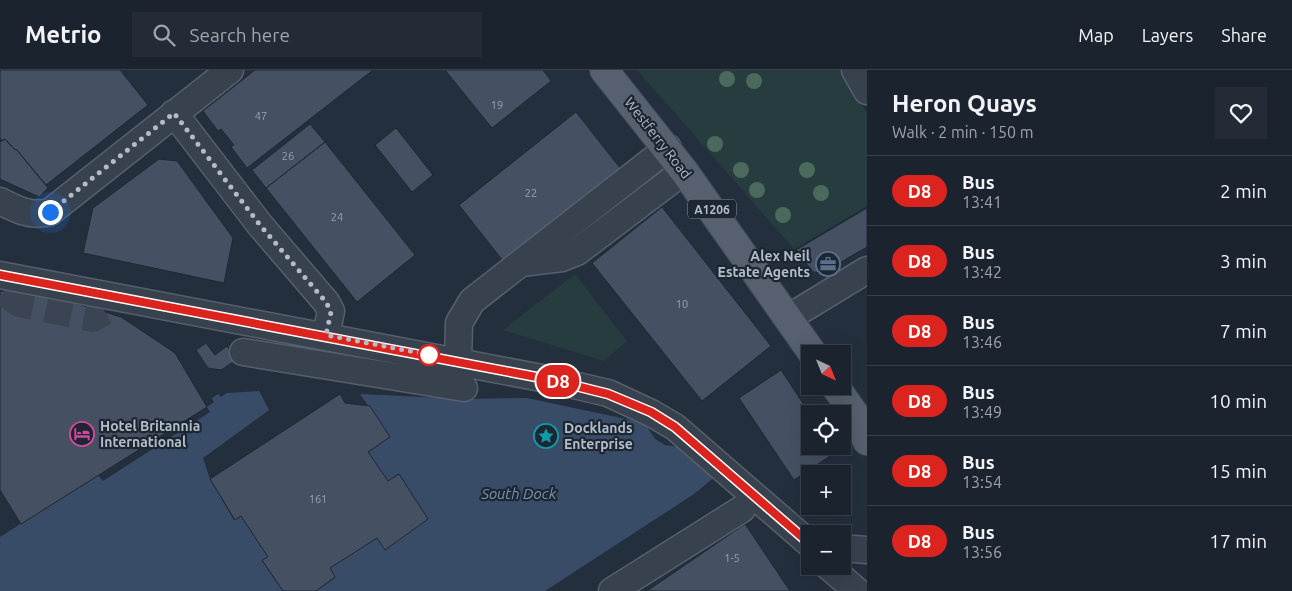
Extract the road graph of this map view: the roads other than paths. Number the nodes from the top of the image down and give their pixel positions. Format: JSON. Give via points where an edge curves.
{"nodes":[{"id":1,"x":230,"y":70,"type":"edge"},
{"id":2,"x":604,"y":70,"type":"edge"},
{"id":3,"x":855,"y":70,"type":"edge"},
{"id":4,"x":867,"y":91,"type":"edge"},
{"id":5,"x":174,"y":113,"type":"junction"},
{"id":6,"x":668,"y":148,"type":"junction"},
{"id":7,"x":684,"y":171,"type":"junction"},
{"id":8,"x":0,"y":201,"type":"edge"},
{"id":9,"x":520,"y":263,"type":"junction"},
{"id":10,"x":867,"y":270,"type":"edge"},
{"id":11,"x":11,"y":285,"type":"tunnel mouth"},
{"id":12,"x":788,"y":318,"type":"junction"},
{"id":13,"x":326,"y":335,"type":"junction"},
{"id":14,"x":361,"y":342,"type":"junction"},
{"id":15,"x":807,"y":345,"type":"edge"},
{"id":16,"x":243,"y":352,"type":"dead end"},
{"id":17,"x":458,"y":361,"type":"junction"},
{"id":18,"x":355,"y":370,"type":"junction"},
{"id":19,"x":464,"y":388,"type":"dead end"},
{"id":20,"x":742,"y":509,"type":"dead end"},
{"id":21,"x":801,"y":535,"type":"edge"},
{"id":22,"x":851,"y":549,"type":"edge"},
{"id":23,"x":867,"y":550,"type":"edge"},
{"id":24,"x":838,"y":575,"type":"edge"},
{"id":25,"x":612,"y":591,"type":"edge"},
{"id":26,"x":857,"y":591,"type":"edge"}],
"edges":[{"from":1,"to":5,"type":"street"},
{"from":2,"to":6,"type":"main road","name":"Westferry Road","number":"A1206"},
{"from":3,"to":4,"type":"street"},
{"from":5,"to":8,"type":"street","via":[[50,212],[30,214]]},
{"from":5,"to":13,"type":"street","via":[[326,302],[331,312]]},
{"from":6,"to":7,"type":"main road","name":"Westferry Road","number":"A1206"},
{"from":6,"to":9,"type":"street"},
{"from":7,"to":9,"type":"street","via":[[577,252],[562,258]]},
{"from":7,"to":12,"type":"main road","name":"Westferry Road","number":"A1206"},
{"from":9,"to":17,"type":"street","via":[[472,301],[459,323]]},
{"from":10,"to":12,"type":"street"},
{"from":11,"to":13,"type":"street","via":[[113,305]]},
{"from":12,"to":15,"type":"main road","name":"Westferry Road","number":"A1206"},
{"from":13,"to":14,"type":"street"},
{"from":14,"to":17,"type":"street"},
{"from":14,"to":18,"type":"street"},
{"from":16,"to":18,"type":"street"},
{"from":17,"to":21,"type":"street","via":[[608,394],[651,412],[686,436]]},
{"from":18,"to":19,"type":"street"},
{"from":20,"to":25,"type":"street"},
{"from":22,"to":23,"type":"street"},
{"from":24,"to":26,"type":"street"}]}
